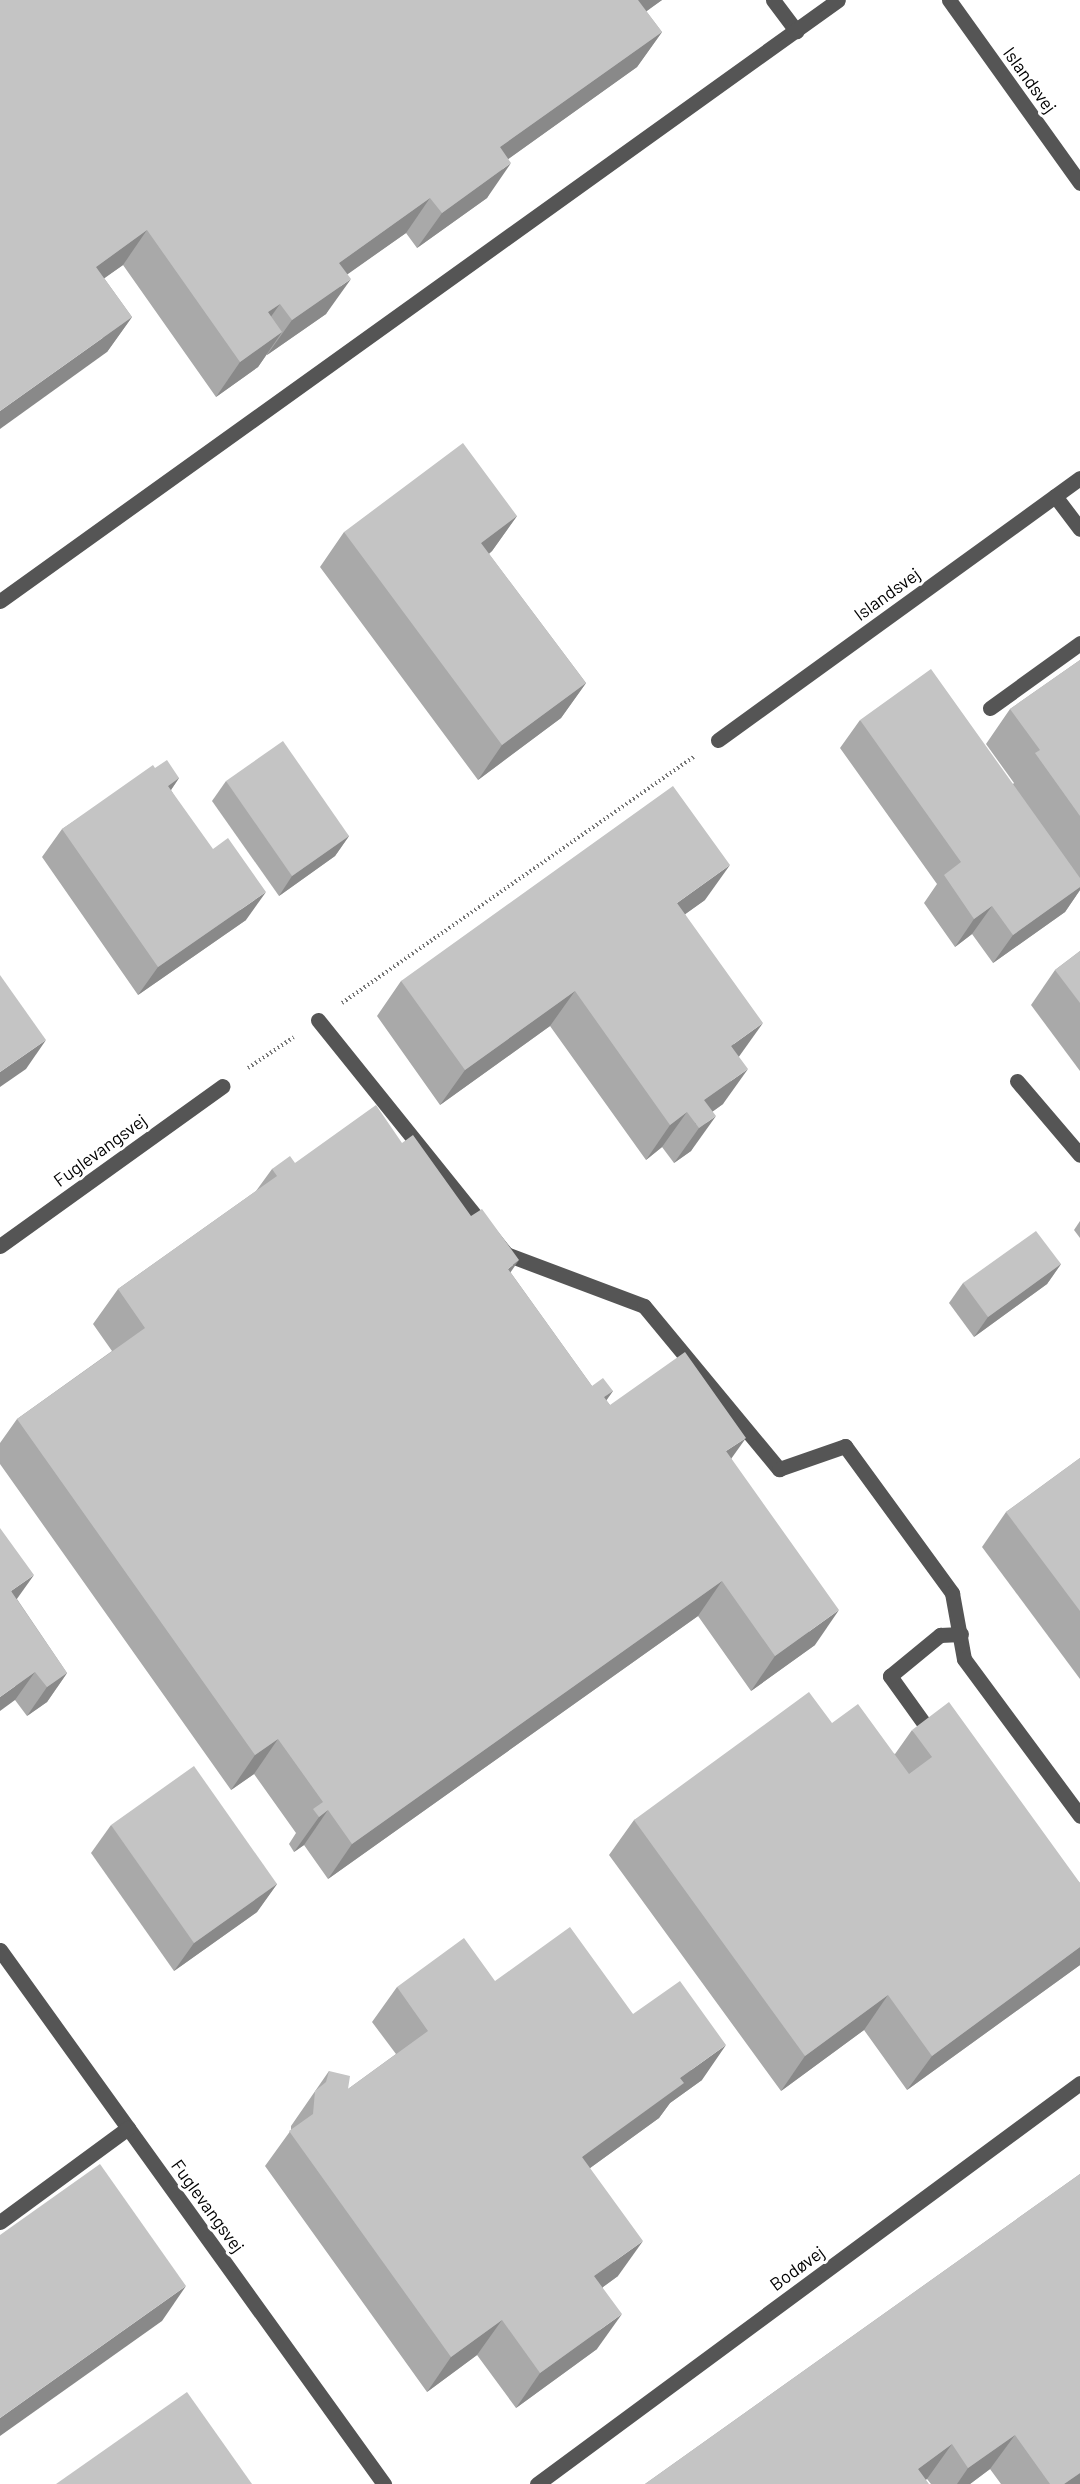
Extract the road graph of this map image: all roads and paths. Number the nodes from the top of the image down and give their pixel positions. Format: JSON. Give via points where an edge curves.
{"nodes":[{"id":1,"x":773,"y":0,"type":"edge"},
{"id":2,"x":838,"y":0,"type":"edge"},
{"id":3,"x":949,"y":0,"type":"edge"},
{"id":4,"x":796,"y":31,"type":"junction"},
{"id":5,"x":1080,"y":183,"type":"edge"},
{"id":6,"x":1080,"y":478,"type":"edge"},
{"id":7,"x":1055,"y":496,"type":"junction"},
{"id":8,"x":1080,"y":529,"type":"edge"},
{"id":9,"x":0,"y":601,"type":"edge"},
{"id":10,"x":1080,"y":643,"type":"edge"},
{"id":11,"x":990,"y":708,"type":"dead end"},
{"id":12,"x":718,"y":740,"type":"joint"},
{"id":13,"x":318,"y":1020,"type":"junction"},
{"id":14,"x":1017,"y":1081,"type":"dead end"},
{"id":15,"x":223,"y":1086,"type":"joint"},
{"id":16,"x":1080,"y":1155,"type":"edge"},
{"id":17,"x":0,"y":1246,"type":"edge"},
{"id":18,"x":961,"y":1634,"type":"junction"},
{"id":19,"x":944,"y":1752,"type":"edge"},
{"id":20,"x":1080,"y":1816,"type":"edge"},
{"id":21,"x":1,"y":1955,"type":"edge"},
{"id":22,"x":1080,"y":2083,"type":"edge"},
{"id":23,"x":128,"y":2128,"type":"junction"},
{"id":24,"x":2,"y":2217,"type":"edge"},
{"id":25,"x":384,"y":2484,"type":"edge"},
{"id":26,"x":537,"y":2484,"type":"edge"}],
"edges":[{"from":1,"to":4,"type":"street"},
{"from":2,"to":4,"type":"street"},
{"from":3,"to":5,"type":"street","name":"Islandsvej"},
{"from":4,"to":9,"type":"street"},
{"from":6,"to":7,"type":"street","name":"Islandsvej"},
{"from":7,"to":8,"type":"street"},
{"from":7,"to":12,"type":"street","name":"Islandsvej"},
{"from":10,"to":11,"type":"street"},
{"from":12,"to":13,"type":"path"},
{"from":13,"to":15,"type":"path"},
{"from":13,"to":18,"type":"street","via":[[506,1254],[645,1306],[779,1469],[845,1446],[952,1593]]},
{"from":14,"to":16,"type":"street"},
{"from":15,"to":17,"type":"street","name":"Fuglevangsvej"},
{"from":18,"to":19,"type":"street","via":[[940,1635],[890,1676]]},
{"from":18,"to":20,"type":"street","via":[[964,1659]]},
{"from":21,"to":23,"type":"street","name":"Fuglevangsvej"},
{"from":22,"to":26,"type":"street","name":"Bodøvej"},
{"from":23,"to":24,"type":"street"},
{"from":23,"to":25,"type":"street","name":"Fuglevangsvej"}]}
